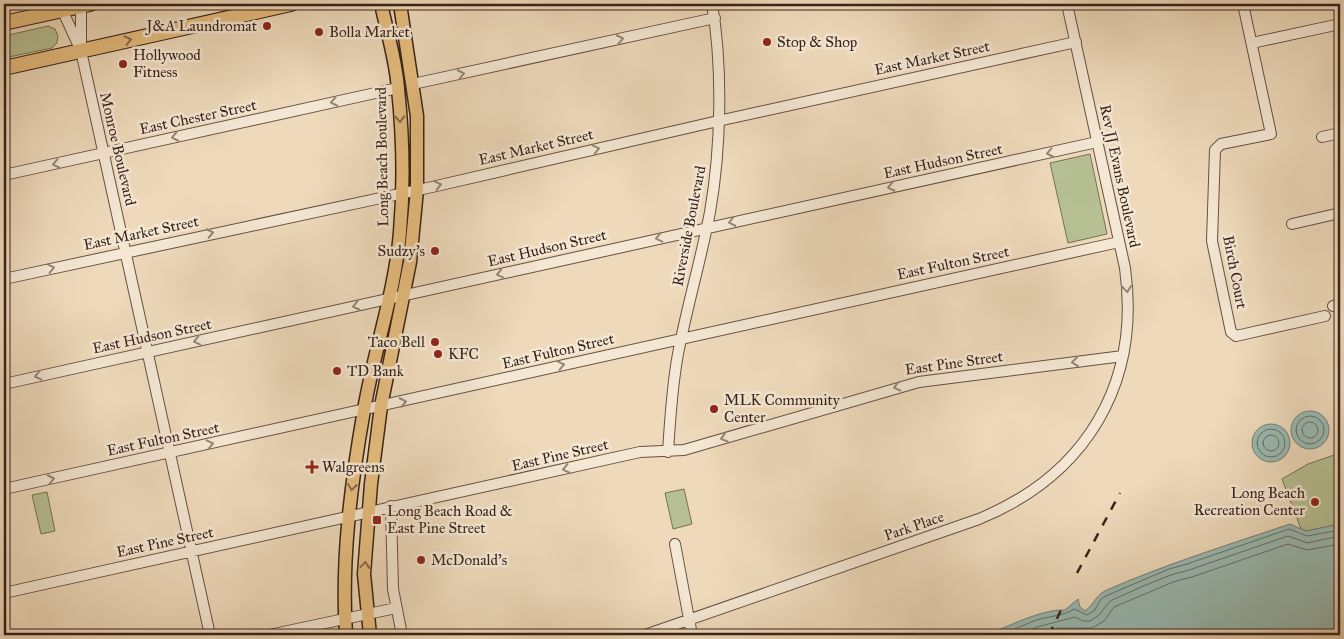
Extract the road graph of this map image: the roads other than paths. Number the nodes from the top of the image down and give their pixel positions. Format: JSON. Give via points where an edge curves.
{"nodes":[{"id":1,"x":84,"y":4,"type":"edge"},
{"id":2,"x":291,"y":4,"type":"edge"},
{"id":3,"x":381,"y":4,"type":"edge"},
{"id":4,"x":400,"y":4,"type":"edge"},
{"id":5,"x":712,"y":4,"type":"edge"},
{"id":6,"x":1067,"y":4,"type":"edge"},
{"id":7,"x":1243,"y":4,"type":"edge"},
{"id":8,"x":60,"y":7,"type":"edge"},
{"id":9,"x":715,"y":18,"type":"junction"},
{"id":10,"x":4,"y":23,"type":"edge"},
{"id":11,"x":1340,"y":24,"type":"edge"},
{"id":12,"x":1076,"y":42,"type":"junction"},
{"id":13,"x":1252,"y":44,"type":"junction"},
{"id":14,"x":81,"y":50,"type":"junction"},
{"id":15,"x":4,"y":68,"type":"edge"},
{"id":16,"x":413,"y":84,"type":"junction"},
{"id":17,"x":398,"y":88,"type":"junction"},
{"id":18,"x":718,"y":121,"type":"junction"},
{"id":19,"x":1340,"y":133,"type":"edge"},
{"id":20,"x":1322,"y":137,"type":"dead end"},
{"id":21,"x":1097,"y":142,"type":"junction"},
{"id":22,"x":104,"y":153,"type":"junction"},
{"id":23,"x":4,"y":176,"type":"edge"},
{"id":24,"x":417,"y":190,"type":"junction"},
{"id":25,"x":402,"y":193,"type":"junction"},
{"id":26,"x":1340,"y":213,"type":"edge"},
{"id":27,"x":1292,"y":224,"type":"dead end"},
{"id":28,"x":706,"y":228,"type":"junction"},
{"id":29,"x":1119,"y":242,"type":"junction"},
{"id":30,"x":126,"y":251,"type":"junction"},
{"id":31,"x":4,"y":279,"type":"edge"},
{"id":32,"x":404,"y":296,"type":"junction"},
{"id":33,"x":389,"y":299,"type":"junction"},
{"id":34,"x":1325,"y":316,"type":"dead end"},
{"id":35,"x":682,"y":338,"type":"junction"},
{"id":36,"x":149,"y":352,"type":"junction"},
{"id":37,"x":1124,"y":356,"type":"junction"},
{"id":38,"x":4,"y":384,"type":"edge"},
{"id":39,"x":381,"y":406,"type":"junction"},
{"id":40,"x":364,"y":410,"type":"junction"},
{"id":41,"x":668,"y":452,"type":"junction"},
{"id":42,"x":171,"y":453,"type":"junction"},
{"id":43,"x":4,"y":489,"type":"edge"},
{"id":44,"x":391,"y":506,"type":"junction"},
{"id":45,"x":369,"y":512,"type":"junction"},
{"id":46,"x":349,"y":517,"type":"junction"},
{"id":47,"x":675,"y":544,"type":"dead end"},
{"id":48,"x":193,"y":552,"type":"junction"},
{"id":49,"x":4,"y":593,"type":"edge"},
{"id":50,"x":396,"y":608,"type":"junction"},
{"id":51,"x":367,"y":614,"type":"junction"},
{"id":52,"x":345,"y":618,"type":"junction"},
{"id":53,"x":689,"y":620,"type":"junction"},
{"id":54,"x":210,"y":635,"type":"edge"},
{"id":55,"x":268,"y":635,"type":"edge"},
{"id":56,"x":346,"y":635,"type":"edge"},
{"id":57,"x":370,"y":635,"type":"edge"},
{"id":58,"x":402,"y":635,"type":"edge"},
{"id":59,"x":645,"y":635,"type":"edge"},
{"id":60,"x":692,"y":635,"type":"edge"}],
"edges":[{"from":1,"to":8,"type":"highway"},
{"from":1,"to":14,"type":"street","name":"Monroe Boulevard"},
{"from":14,"to":2,"type":"highway","one_way":true},
{"from":3,"to":17,"type":"main road","name":"Long Beach Boulevard"},
{"from":4,"to":16,"type":"main road","name":"Long Beach Boulevard"},
{"from":5,"to":9,"type":"street","name":"Riverside Boulevard"},
{"from":6,"to":12,"type":"street","name":"Rev JJ Evans Boulevard"},
{"from":7,"to":13,"type":"street"},
{"from":8,"to":10,"type":"highway"},
{"from":8,"to":14,"type":"street","name":"Monroe Boulevard"},
{"from":16,"to":9,"type":"street","one_way":true},
{"from":9,"to":18,"type":"street","name":"Riverside Boulevard"},
{"from":11,"to":13,"type":"street"},
{"from":12,"to":18,"type":"street","name":"East Market Street"},
{"from":12,"to":21,"type":"street","name":"Rev JJ Evans Boulevard"},
{"from":13,"to":34,"type":"street","name":"Birch Court","via":[[1271,134],[1220,144],[1214,150],[1212,242],[1231,332],[1236,336]]},
{"from":14,"to":15,"type":"highway"},
{"from":14,"to":22,"type":"street","name":"Monroe Boulevard"},
{"from":16,"to":24,"type":"main road","name":"Long Beach Boulevard"},
{"from":17,"to":22,"type":"street","name":"East Chester Street","one_way":true},
{"from":17,"to":25,"type":"main road","name":"Long Beach Boulevard","one_way":true},
{"from":24,"to":18,"type":"street","name":"East Market Street","one_way":true},
{"from":18,"to":28,"type":"street","name":"Riverside Boulevard","via":[[715,172]]},
{"from":19,"to":20,"type":"street"},
{"from":21,"to":28,"type":"street","name":"East Hudson Street","one_way":true},
{"from":21,"to":29,"type":"street","name":"Rev JJ Evans Boulevard"},
{"from":22,"to":23,"type":"street","name":"East Chester Street","one_way":true},
{"from":22,"to":30,"type":"street","name":"Monroe Boulevard"},
{"from":24,"to":25,"type":"street","name":"East Market Street"},
{"from":24,"to":32,"type":"main road","name":"Long Beach Boulevard"},
{"from":30,"to":25,"type":"street","name":"East Market Street","one_way":true},
{"from":25,"to":33,"type":"main road","name":"Long Beach Boulevard","via":[[400,234]]},
{"from":26,"to":27,"type":"street"},
{"from":28,"to":32,"type":"street","name":"East Hudson Street","one_way":true},
{"from":28,"to":35,"type":"street","name":"Riverside Boulevard"},
{"from":29,"to":35,"type":"street","name":"East Fulton Street"},
{"from":29,"to":37,"type":"street","name":"Rev JJ Evans Boulevard","one_way":true,"via":[[1129,302]]},
{"from":31,"to":30,"type":"street","name":"East Market Street","one_way":true},
{"from":30,"to":36,"type":"street","name":"Monroe Boulevard"},
{"from":32,"to":33,"type":"street","name":"East Hudson Street"},
{"from":32,"to":39,"type":"main road","name":"Long Beach Boulevard"},
{"from":33,"to":36,"type":"street","name":"East Hudson Street","one_way":true},
{"from":33,"to":40,"type":"main road","name":"Long Beach Boulevard"},
{"from":39,"to":35,"type":"street","name":"East Fulton Street","one_way":true},
{"from":35,"to":41,"type":"street","name":"Riverside Boulevard"},
{"from":36,"to":38,"type":"street","name":"East Hudson Street","one_way":true},
{"from":36,"to":42,"type":"street","name":"Monroe Boulevard"},
{"from":37,"to":41,"type":"street","name":"East Pine Street","one_way":true,"via":[[916,382]]},
{"from":37,"to":53,"type":"street","name":"Park Place","via":[[1116,383],[1083,443],[1057,472],[1012,504],[979,519]]},
{"from":39,"to":40,"type":"street","name":"East Fulton Street"},
{"from":39,"to":45,"type":"main road","name":"Long Beach Boulevard"},
{"from":42,"to":40,"type":"street","name":"East Fulton Street","one_way":true},
{"from":40,"to":46,"type":"main road","name":"Long Beach Boulevard","one_way":true},
{"from":41,"to":44,"type":"street","name":"East Pine Street","one_way":true,"via":[[640,452]]},
{"from":43,"to":42,"type":"street","name":"East Fulton Street","one_way":true},
{"from":42,"to":48,"type":"street","name":"Monroe Boulevard"},
{"from":44,"to":45,"type":"street","name":"East Pine Street"},
{"from":44,"to":50,"type":"street"},
{"from":45,"to":46,"type":"street","name":"East Pine Street"},
{"from":51,"to":45,"type":"main road","name":"Long Beach Boulevard","one_way":true,"via":[[364,574]]},
{"from":46,"to":48,"type":"street","name":"East Pine Street"},
{"from":46,"to":52,"type":"main road","name":"Long Beach Boulevard"},
{"from":47,"to":53,"type":"street"},
{"from":48,"to":49,"type":"street","name":"East Pine Street"},
{"from":48,"to":54,"type":"street","name":"Monroe Boulevard"},
{"from":50,"to":51,"type":"street"},
{"from":50,"to":58,"type":"street"},
{"from":51,"to":52,"type":"street"},
{"from":51,"to":57,"type":"main road","name":"Long Beach Boulevard"},
{"from":52,"to":55,"type":"street"},
{"from":52,"to":56,"type":"main road","name":"Long Beach Boulevard"},
{"from":53,"to":59,"type":"street","name":"Park Place"},
{"from":53,"to":60,"type":"street"}]}
